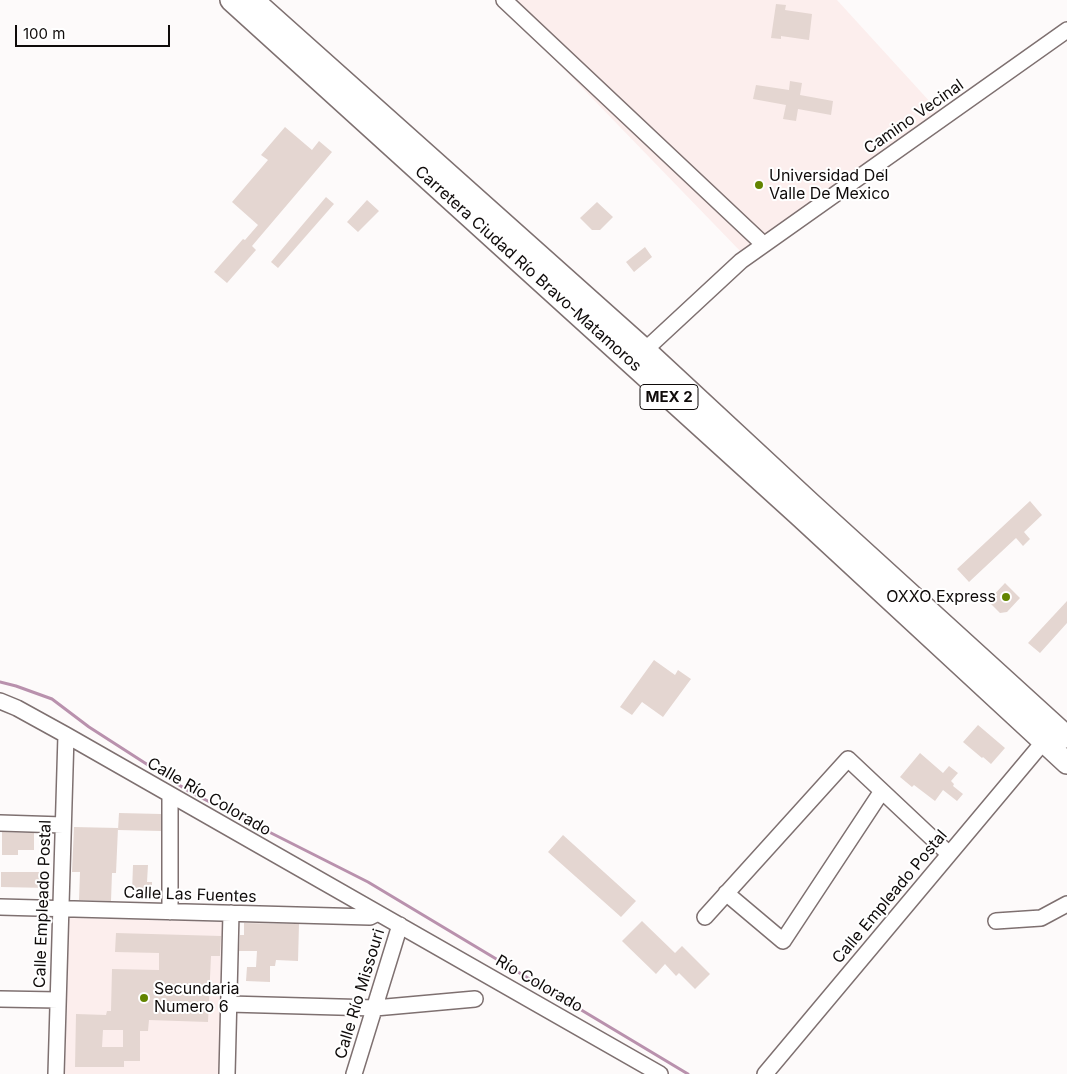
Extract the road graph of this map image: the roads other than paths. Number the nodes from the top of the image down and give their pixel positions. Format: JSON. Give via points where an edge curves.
{"nodes":[{"id":1,"x":231,"y":0,"type":"edge"},
{"id":2,"x":504,"y":0,"type":"edge"},
{"id":3,"x":260,"y":2,"type":"edge"},
{"id":4,"x":274,"y":29,"type":"junction"},
{"id":5,"x":1067,"y":30,"type":"edge"},
{"id":6,"x":759,"y":240,"type":"dead end"},
{"id":7,"x":516,"y":246,"type":"junction"},
{"id":8,"x":645,"y":350,"type":"junction"},
{"id":9,"x":805,"y":510,"type":"junction"},
{"id":10,"x":0,"y":701,"type":"edge"},
{"id":11,"x":66,"y":735,"type":"junction"},
{"id":12,"x":1055,"y":735,"type":"edge"},
{"id":13,"x":1067,"y":763,"type":"edge"},
{"id":14,"x":882,"y":791,"type":"junction"},
{"id":15,"x":170,"y":794,"type":"junction"},
{"id":16,"x":0,"y":823,"type":"edge"},
{"id":17,"x":63,"y":825,"type":"junction"},
{"id":18,"x":949,"y":854,"type":"junction"},
{"id":19,"x":726,"y":892,"type":"junction"},
{"id":20,"x":1067,"y":904,"type":"edge"},
{"id":21,"x":0,"y":907,"type":"edge"},
{"id":22,"x":61,"y":909,"type":"junction"},
{"id":23,"x":170,"y":912,"type":"junction"},
{"id":24,"x":231,"y":913,"type":"junction"},
{"id":25,"x":378,"y":913,"type":"junction"},
{"id":26,"x":705,"y":917,"type":"dead end"},
{"id":27,"x":996,"y":921,"type":"dead end"},
{"id":28,"x":400,"y":925,"type":"junction"},
{"id":29,"x":0,"y":998,"type":"edge"},
{"id":30,"x":475,"y":999,"type":"dead end"},
{"id":31,"x":58,"y":1000,"type":"junction"},
{"id":32,"x":229,"y":1004,"type":"junction"},
{"id":33,"x":375,"y":1008,"type":"junction"},
{"id":34,"x":56,"y":1074,"type":"edge"},
{"id":35,"x":227,"y":1074,"type":"edge"},
{"id":36,"x":354,"y":1074,"type":"edge"},
{"id":37,"x":660,"y":1074,"type":"edge"},
{"id":38,"x":765,"y":1074,"type":"edge"}],
"edges":[{"from":1,"to":4,"type":"highway","number":"MEX 2"},
{"from":2,"to":6,"type":"street"},
{"from":3,"to":4,"type":"highway","number":"MEX 2"},
{"from":4,"to":7,"type":"highway","number":"MEX 2"},
{"from":5,"to":8,"type":"street","name":"Camino Vecinal","via":[[741,261]]},
{"from":7,"to":8,"type":"highway","number":"MEX 2"},
{"from":7,"to":9,"type":"highway","name":"Carretera Ciudad Río Bravo-Matamoros","number":"MEX 2"},
{"from":8,"to":9,"type":"highway","number":"MEX 2"},
{"from":9,"to":12,"type":"highway","number":"MEX 2"},
{"from":10,"to":11,"type":"street","name":"Calle Río Colorado"},
{"from":11,"to":15,"type":"street","name":"Calle Río Colorado"},
{"from":11,"to":17,"type":"street","name":"Calle Empleado Postal"},
{"from":12,"to":13,"type":"highway","number":"MEX 2"},
{"from":12,"to":18,"type":"street","name":"Calle Empleado Postal"},
{"from":14,"to":18,"type":"street"},
{"from":14,"to":19,"type":"street","via":[[848,759]]},
{"from":14,"to":19,"type":"street","via":[[783,941]]},
{"from":15,"to":23,"type":"street"},
{"from":15,"to":25,"type":"street","name":"Calle Río Colorado"},
{"from":16,"to":17,"type":"street"},
{"from":17,"to":22,"type":"street","name":"Calle Empleado Postal"},
{"from":18,"to":38,"type":"street","name":"Calle Empleado Postal"},
{"from":19,"to":26,"type":"street"},
{"from":20,"to":27,"type":"street","via":[[1041,918]]},
{"from":21,"to":22,"type":"street","name":"Calle Las Fuentes"},
{"from":22,"to":23,"type":"street","name":"Calle Las Fuentes"},
{"from":22,"to":31,"type":"street","name":"Calle Empleado Postal"},
{"from":23,"to":24,"type":"street","name":"Calle Las Fuentes"},
{"from":24,"to":25,"type":"street","name":"Calle Las Fuentes","via":[[370,917]]},
{"from":24,"to":32,"type":"street"},
{"from":25,"to":28,"type":"street","name":"Calle Río Colorado"},
{"from":28,"to":33,"type":"street","name":"Calle Río Missouri"},
{"from":28,"to":37,"type":"street","name":"Río Colorado"},
{"from":29,"to":31,"type":"street"},
{"from":30,"to":33,"type":"street"},
{"from":31,"to":34,"type":"street","name":"Calle Empleado Postal"},
{"from":32,"to":33,"type":"street"},
{"from":32,"to":35,"type":"street"},
{"from":33,"to":36,"type":"street","name":"Calle Río Missouri"}]}
